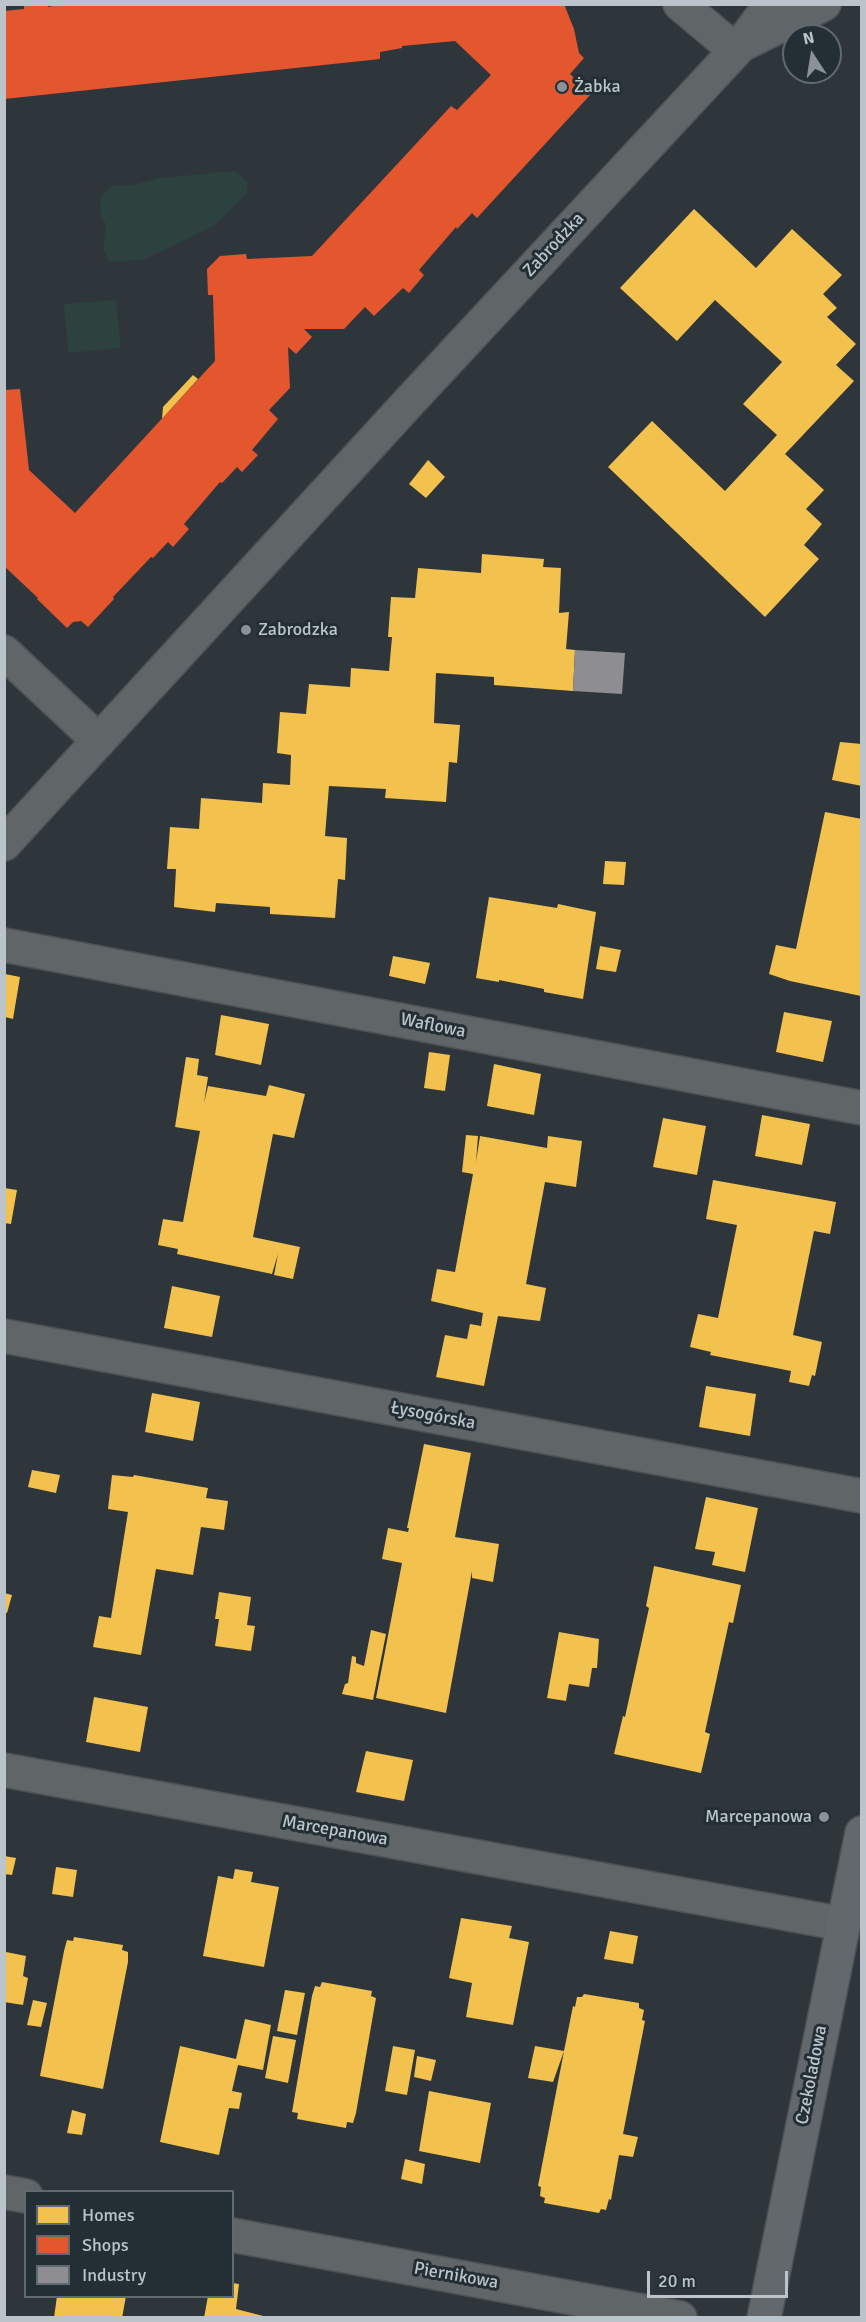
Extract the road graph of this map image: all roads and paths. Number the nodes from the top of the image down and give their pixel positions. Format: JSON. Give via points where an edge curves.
{"nodes":[{"id":1,"x":680,"y":4,"type":"edge"},
{"id":2,"x":771,"y":4,"type":"edge"},
{"id":3,"x":824,"y":4,"type":"edge"},
{"id":4,"x":738,"y":48,"type":"junction"},
{"id":5,"x":4,"y":652,"type":"edge"},
{"id":6,"x":99,"y":741,"type":"junction"},
{"id":7,"x":4,"y":844,"type":"edge"},
{"id":8,"x":4,"y":945,"type":"edge"},
{"id":9,"x":861,"y":1108,"type":"edge"},
{"id":10,"x":4,"y":1336,"type":"edge"},
{"id":11,"x":861,"y":1496,"type":"edge"},
{"id":12,"x":4,"y":1770,"type":"edge"},
{"id":13,"x":861,"y":1833,"type":"edge"},
{"id":14,"x":843,"y":1924,"type":"junction"},
{"id":15,"x":4,"y":2192,"type":"edge"},
{"id":16,"x":24,"y":2196,"type":"edge"},
{"id":17,"x":234,"y":2235,"type":"edge"},
{"id":18,"x":680,"y":2318,"type":"edge"},
{"id":19,"x":764,"y":2318,"type":"edge"}],
"edges":[{"from":1,"to":4,"type":"street"},
{"from":2,"to":4,"type":"street","name":"Zabrodzka"},
{"from":3,"to":4,"type":"street"},
{"from":4,"to":6,"type":"street","name":"Zabrodzka"},
{"from":5,"to":6,"type":"street"},
{"from":6,"to":7,"type":"street","name":"Zabrodzka"},
{"from":8,"to":9,"type":"street","name":"Waflowa"},
{"from":10,"to":11,"type":"street","name":"Łysogórska"},
{"from":12,"to":14,"type":"street","name":"Marcepanowa"},
{"from":13,"to":14,"type":"street","name":"Czekoladowa"},
{"from":14,"to":19,"type":"street","name":"Czekoladowa"},
{"from":15,"to":16,"type":"street"},
{"from":17,"to":18,"type":"street","name":"Piernikowa"}]}
